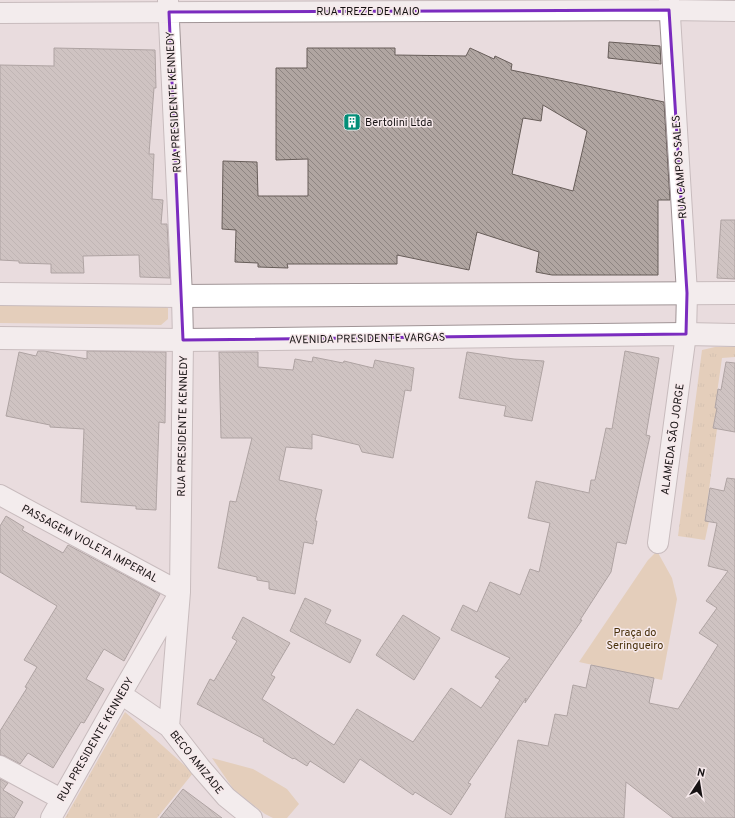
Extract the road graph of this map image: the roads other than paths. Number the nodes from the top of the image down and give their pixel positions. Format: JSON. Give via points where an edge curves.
{"nodes":[{"id":1,"x":669,"y":5,"type":"edge"},
{"id":2,"x":169,"y":6,"type":"edge"},
{"id":3,"x":735,"y":11,"type":"edge"},
{"id":4,"x":0,"y":13,"type":"edge"},
{"id":5,"x":687,"y":293,"type":"junction"},
{"id":6,"x":735,"y":293,"type":"edge"},
{"id":7,"x":0,"y":294,"type":"edge"},
{"id":8,"x":182,"y":296,"type":"junction"},
{"id":9,"x":686,"y":334,"type":"junction"},
{"id":10,"x":735,"y":335,"type":"edge"},
{"id":11,"x":0,"y":338,"type":"edge"},
{"id":12,"x":183,"y":340,"type":"junction"},
{"id":13,"x":0,"y":495,"type":"edge"},
{"id":14,"x":658,"y":543,"type":"dead end"},
{"id":15,"x":180,"y":592,"type":"junction"},
{"id":16,"x":121,"y":694,"type":"junction"},
{"id":17,"x":169,"y":727,"type":"junction"},
{"id":18,"x":0,"y":766,"type":"edge"},
{"id":19,"x":61,"y":799,"type":"junction"},
{"id":20,"x":50,"y":818,"type":"edge"},
{"id":21,"x":252,"y":818,"type":"edge"}],
"edges":[{"from":1,"to":2,"type":"street","name":"RUA TREZE DE MAIO"},
{"from":1,"to":3,"type":"street","name":"RUA TREZE DE MAIO"},
{"from":1,"to":5,"type":"street","name":"RUA CAMPOS SALES"},
{"from":2,"to":4,"type":"street","name":"RUA TREZE DE MAIO"},
{"from":2,"to":8,"type":"street","name":"RUA PRESIDENTE KENNEDY"},
{"from":5,"to":6,"type":"street"},
{"from":5,"to":8,"type":"street"},
{"from":5,"to":9,"type":"street","name":"RUA CAMPOS SALES"},
{"from":7,"to":8,"type":"street"},
{"from":8,"to":12,"type":"street","name":"RUA PRESIDENTE KENNEDY"},
{"from":9,"to":10,"type":"street","name":"AVENIDA PRESIDENTE VARGAS"},
{"from":9,"to":12,"type":"street","name":"AVENIDA PRESIDENTE VARGAS"},
{"from":9,"to":14,"type":"street","name":"ALAMEDA SÃO JORGE"},
{"from":11,"to":12,"type":"street","name":"AVENIDA PRESIDENTE VARGAS"},
{"from":12,"to":15,"type":"street","name":"RUA PRESIDENTE KENNEDY"},
{"from":13,"to":15,"type":"street","name":"PASSAGEM VIOLETA IMPERIAL"},
{"from":15,"to":16,"type":"street","name":"RUA PRESIDENTE KENNEDY"},
{"from":15,"to":17,"type":"street"},
{"from":16,"to":17,"type":"street","name":"BECO AMIZADE"},
{"from":16,"to":19,"type":"street","name":"RUA PRESIDENTE KENNEDY"},
{"from":17,"to":21,"type":"street","name":"BECO AMIZADE","via":[[226,797]]},
{"from":18,"to":19,"type":"street"},
{"from":19,"to":20,"type":"street","name":"RUA PRESIDENTE KENNEDY"}]}
